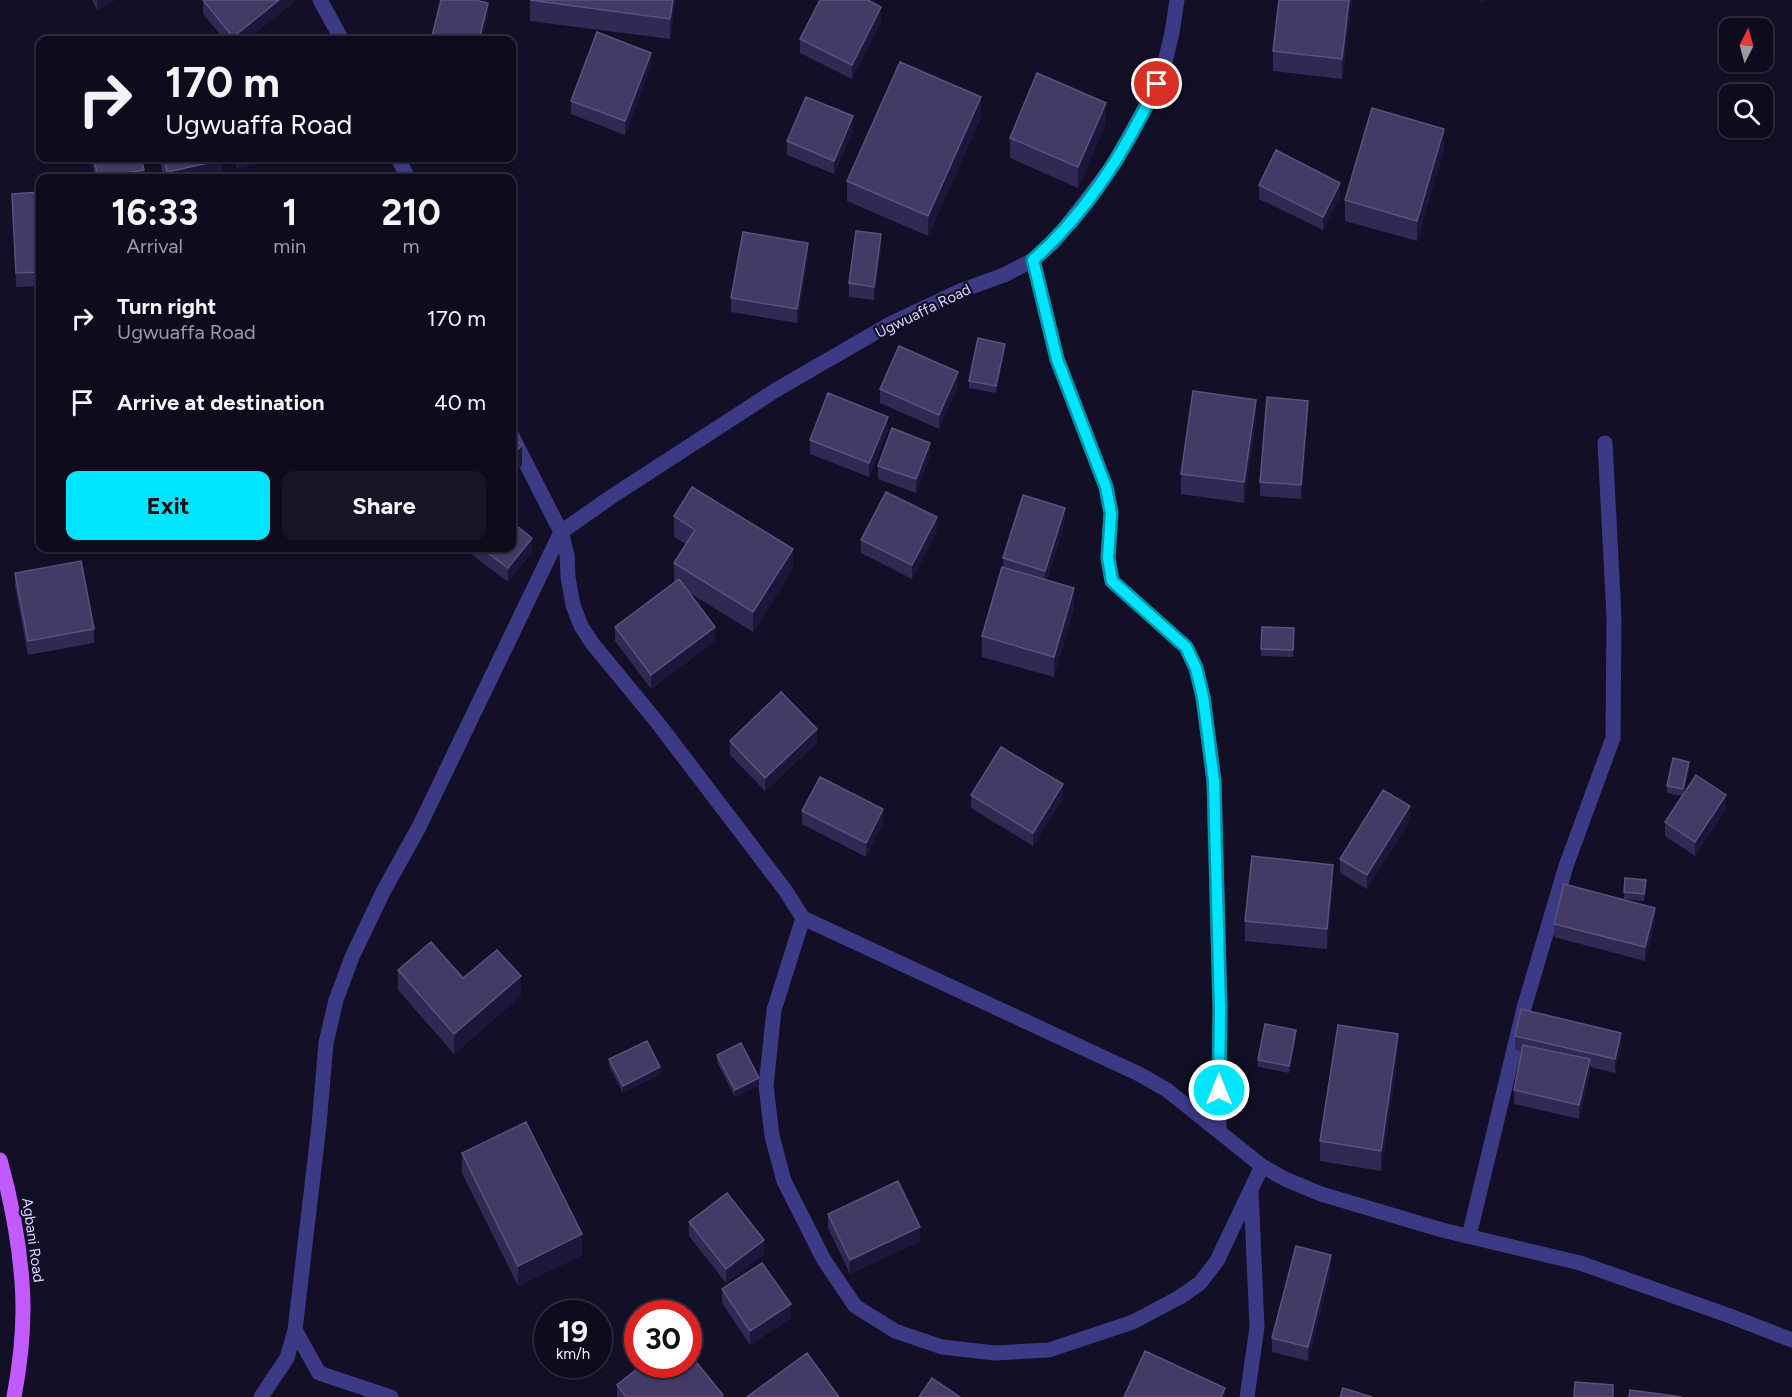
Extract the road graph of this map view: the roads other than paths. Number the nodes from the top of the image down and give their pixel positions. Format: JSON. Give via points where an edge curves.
{"nodes":[{"id":1,"x":320,"y":0,"type":"edge"},
{"id":2,"x":1177,"y":0,"type":"edge"},
{"id":3,"x":340,"y":36,"type":"edge"},
{"id":4,"x":1033,"y":260,"type":"junction"},
{"id":5,"x":1605,"y":443,"type":"dead end"},
{"id":6,"x":516,"y":444,"type":"edge"},
{"id":7,"x":561,"y":532,"type":"junction"},
{"id":8,"x":803,"y":918,"type":"junction"},
{"id":9,"x":1219,"y":1130,"type":"junction"},
{"id":10,"x":0,"y":1160,"type":"edge"},
{"id":11,"x":1262,"y":1166,"type":"junction"},
{"id":12,"x":1251,"y":1189,"type":"junction"},
{"id":13,"x":1469,"y":1236,"type":"junction"},
{"id":14,"x":296,"y":1330,"type":"junction"},
{"id":15,"x":1792,"y":1340,"type":"edge"},
{"id":16,"x":15,"y":1397,"type":"edge"},
{"id":17,"x":261,"y":1397,"type":"edge"},
{"id":18,"x":391,"y":1397,"type":"edge"},
{"id":19,"x":1247,"y":1397,"type":"edge"}],
"edges":[{"from":1,"to":3,"type":"street"},
{"from":2,"to":4,"type":"street","name":"Ugwuaffa Road","via":[[1163,70],[1130,137],[1073,219]]},
{"from":4,"to":7,"type":"street","name":"Ugwuaffa Road","via":[[890,324],[785,385]]},
{"from":4,"to":9,"type":"street","via":[[1057,359],[1106,487],[1111,513],[1108,558],[1112,581],[1186,647],[1203,697],[1214,781]]},
{"from":5,"to":13,"type":"street","via":[[1614,617],[1613,738],[1566,867],[1524,1008]]},
{"from":6,"to":7,"type":"street"},
{"from":7,"to":8,"type":"street","via":[[573,605],[592,644],[664,731]]},
{"from":7,"to":14,"type":"street","via":[[419,827],[383,892],[336,1000],[326,1043]]},
{"from":8,"to":9,"type":"street","via":[[1139,1074]]},
{"from":8,"to":12,"type":"street","via":[[774,1010],[766,1086],[772,1136],[784,1181],[824,1260],[855,1306],[895,1331],[942,1347],[995,1353],[1049,1350],[1133,1322],[1200,1283],[1217,1260]]},
{"from":9,"to":11,"type":"street"},
{"from":10,"to":16,"type":"main road","name":"Agbani Road","via":[[9,1192],[22,1283],[21,1360]]},
{"from":11,"to":12,"type":"street"},
{"from":11,"to":13,"type":"street","via":[[1321,1194]]},
{"from":12,"to":19,"type":"street","via":[[1257,1327]]},
{"from":13,"to":15,"type":"street","via":[[1580,1263]]},
{"from":14,"to":17,"type":"street","via":[[287,1358]]},
{"from":14,"to":18,"type":"street","via":[[319,1373]]}]}
